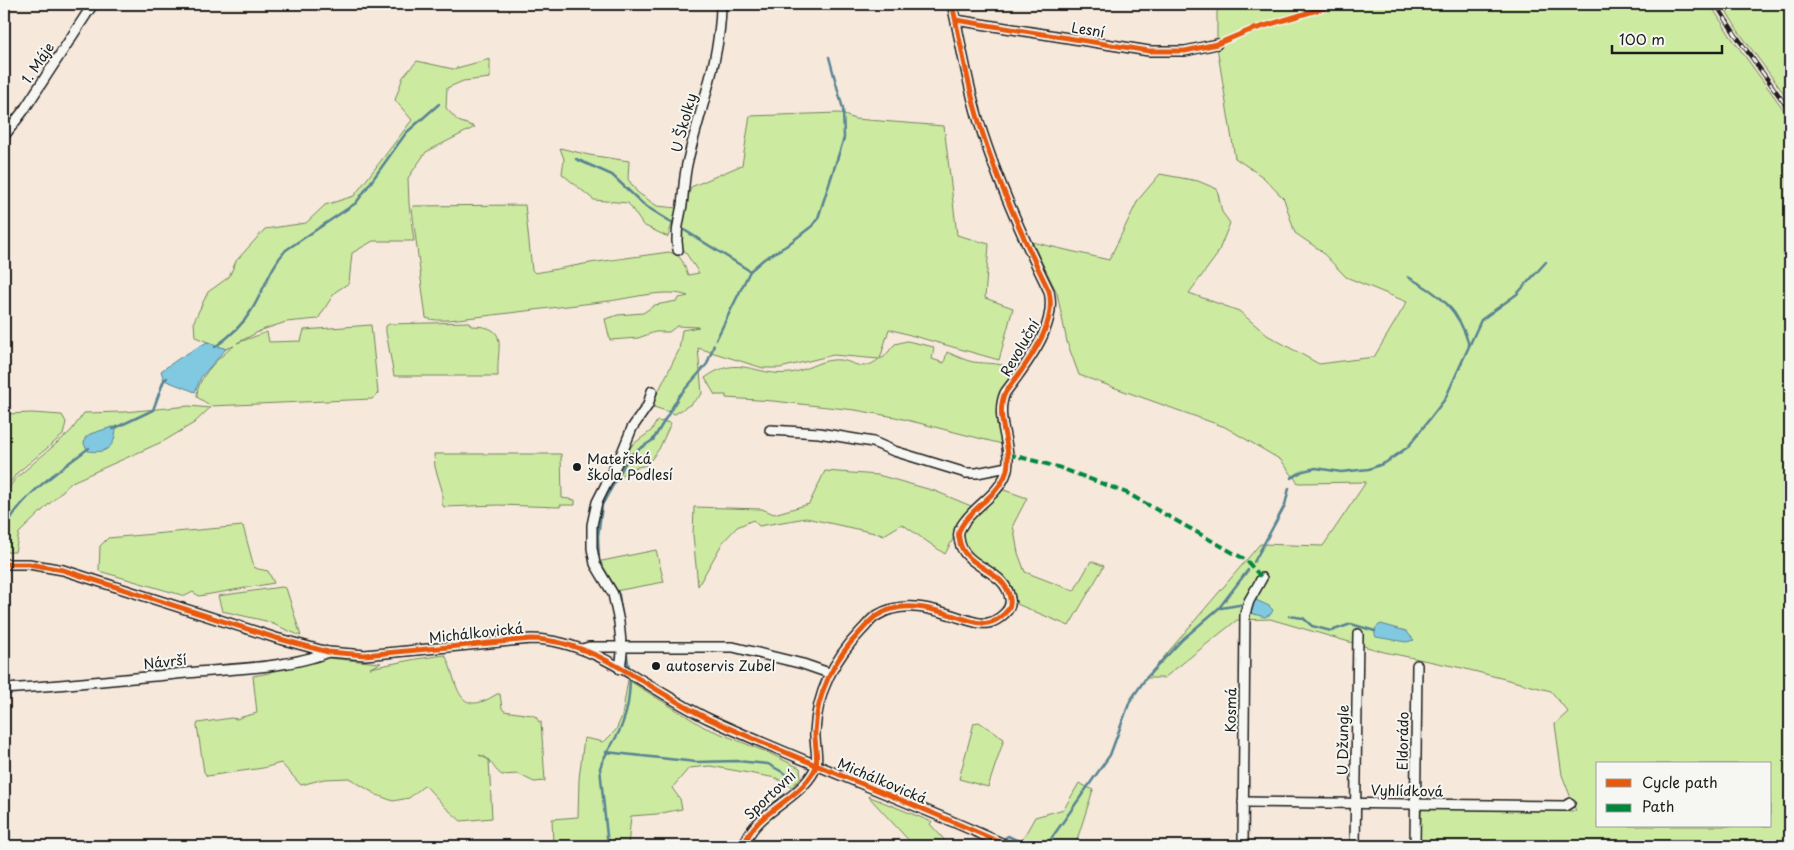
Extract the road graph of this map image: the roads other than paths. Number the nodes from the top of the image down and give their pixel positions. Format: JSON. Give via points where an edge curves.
{"nodes":[{"id":1,"x":93,"y":4,"type":"edge"},
{"id":2,"x":720,"y":4,"type":"edge"},
{"id":3,"x":952,"y":4,"type":"edge"},
{"id":4,"x":956,"y":20,"type":"junction"},
{"id":5,"x":1217,"y":44,"type":"dead end"},
{"id":6,"x":4,"y":136,"type":"edge"},
{"id":7,"x":678,"y":250,"type":"dead end"},
{"id":8,"x":652,"y":391,"type":"dead end"},
{"id":9,"x":770,"y":430,"type":"dead end"},
{"id":10,"x":1007,"y":467,"type":"junction"},
{"id":11,"x":4,"y":564,"type":"edge"},
{"id":12,"x":1262,"y":578,"type":"dead end"},
{"id":13,"x":1358,"y":634,"type":"dead end"},
{"id":14,"x":620,"y":646,"type":"junction"},
{"id":15,"x":582,"y":649,"type":"junction"},
{"id":16,"x":328,"y":652,"type":"junction"},
{"id":17,"x":1417,"y":665,"type":"dead end"},
{"id":18,"x":620,"y":669,"type":"junction"},
{"id":19,"x":829,"y":673,"type":"junction"},
{"id":20,"x":4,"y":689,"type":"edge"},
{"id":21,"x":816,"y":765,"type":"junction"},
{"id":22,"x":1243,"y":802,"type":"junction"},
{"id":23,"x":1570,"y":803,"type":"dead end"},
{"id":24,"x":1356,"y":804,"type":"junction"},
{"id":25,"x":1416,"y":805,"type":"junction"},
{"id":26,"x":744,"y":846,"type":"edge"},
{"id":27,"x":1008,"y":846,"type":"edge"},
{"id":28,"x":1242,"y":846,"type":"edge"},
{"id":29,"x":1355,"y":846,"type":"edge"},
{"id":30,"x":1415,"y":846,"type":"edge"}],
"edges":[{"from":1,"to":6,"type":"street","name":"1. Máje"},
{"from":2,"to":7,"type":"street","name":"U Školky","via":[[721,22],[708,90],[687,162],[675,238]]},
{"from":3,"to":4,"type":"street","name":"Revoluční"},
{"from":4,"to":5,"type":"street","name":"Lesní","via":[[1149,51],[1185,51]]},
{"from":4,"to":10,"type":"street","name":"Revoluční","via":[[972,96],[995,170],[1052,301],[1050,317],[1040,342],[1005,394],[1001,411]]},
{"from":8,"to":14,"type":"street","via":[[648,405],[632,428],[597,502],[592,526],[596,564],[613,594],[620,622]]},
{"from":9,"to":10,"type":"street","via":[[819,433],[872,442],[966,472]]},
{"from":10,"to":19,"type":"street","name":"Revoluční","via":[[1001,483],[960,527],[958,535],[960,546],[968,558],[1003,582],[1011,603],[1006,612],[987,624],[931,609],[896,608],[875,616],[854,638]]},
{"from":11,"to":16,"type":"street","name":"Michálkovická","via":[[29,564],[63,570]]},
{"from":12,"to":22,"type":"street","name":"Kosmá","via":[[1245,614]]},
{"from":13,"to":24,"type":"street","name":"U Džungle"},
{"from":14,"to":15,"type":"street"},
{"from":14,"to":18,"type":"street"},
{"from":14,"to":19,"type":"street","via":[[733,647]]},
{"from":15,"to":16,"type":"street","name":"Michálkovická","via":[[558,641],[531,639],[365,655]]},
{"from":15,"to":18,"type":"street","name":"Michálkovická"},
{"from":16,"to":20,"type":"street","name":"Návrší","via":[[316,658],[229,670]]},
{"from":17,"to":25,"type":"street","name":"Eldorádo"},
{"from":18,"to":21,"type":"street","name":"Michálkovická","via":[[707,718]]},
{"from":19,"to":21,"type":"street","name":"Revoluční","via":[[815,717]]},
{"from":21,"to":26,"type":"street","name":"Sportovní","via":[[798,790],[758,823]]},
{"from":21,"to":27,"type":"street","name":"Michálkovická"},
{"from":22,"to":24,"type":"street","name":"Vyhlídková"},
{"from":22,"to":28,"type":"street","name":"Kosmá"},
{"from":23,"to":25,"type":"street","name":"Vyhlídková","via":[[1565,806]]},
{"from":24,"to":25,"type":"street","name":"Vyhlídková"},
{"from":24,"to":29,"type":"street","name":"U Džungle"},
{"from":25,"to":30,"type":"street","name":"Eldorádo"}]}
